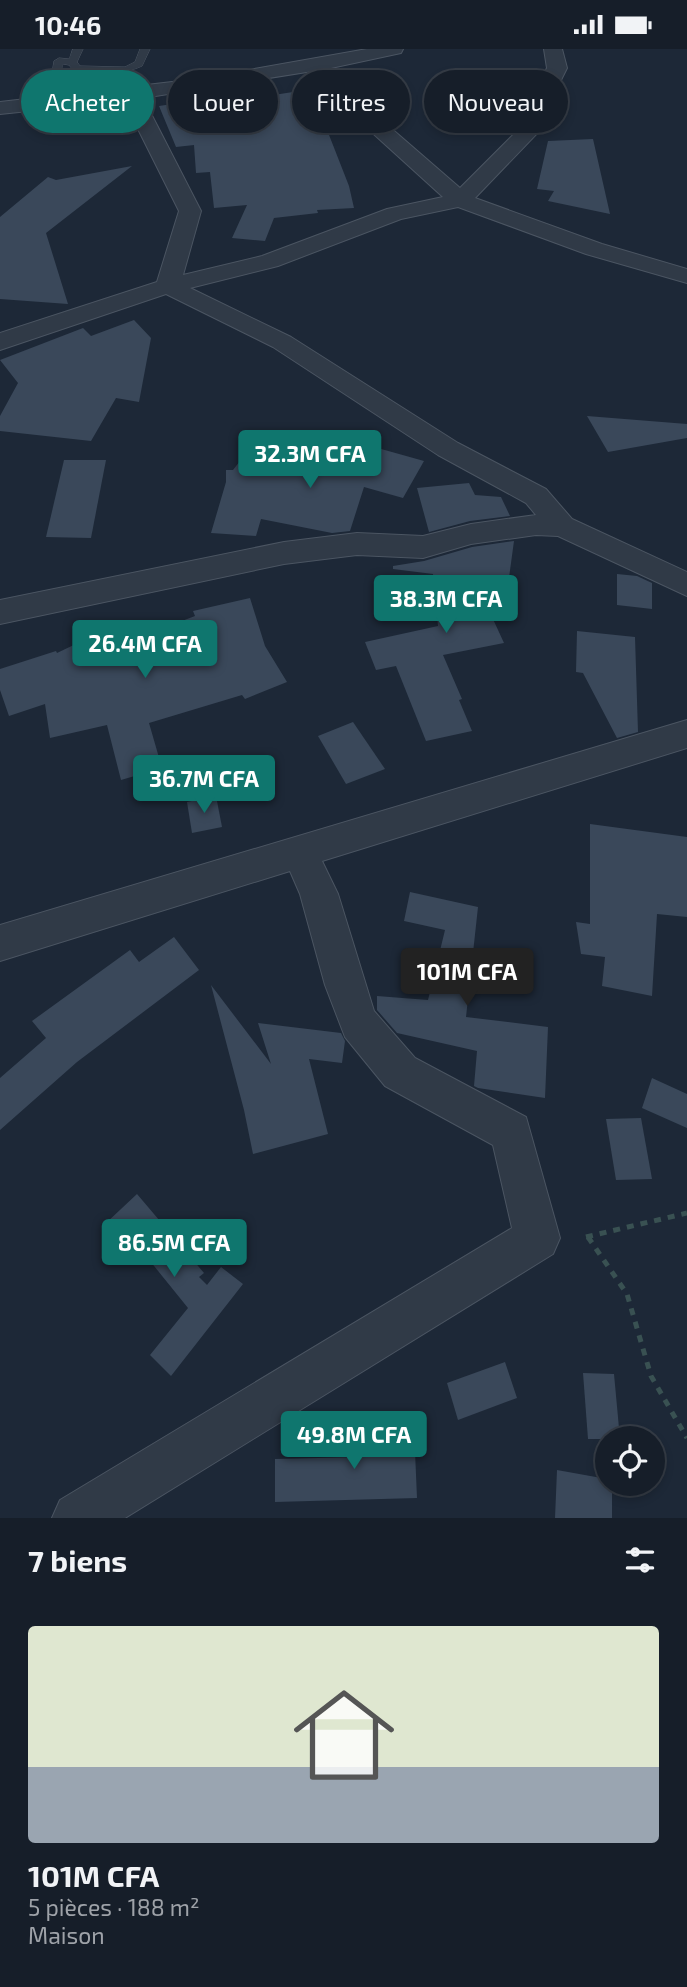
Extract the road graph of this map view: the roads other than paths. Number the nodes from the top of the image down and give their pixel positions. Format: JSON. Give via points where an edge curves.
{"nodes":[{"id":1,"x":65,"y":49,"type":"edge"},
{"id":2,"x":78,"y":49,"type":"edge"},
{"id":3,"x":145,"y":49,"type":"edge"},
{"id":4,"x":270,"y":49,"type":"edge"},
{"id":5,"x":394,"y":49,"type":"edge"},
{"id":6,"x":553,"y":49,"type":"edge"},
{"id":7,"x":59,"y":61,"type":"junction"},
{"id":8,"x":72,"y":62,"type":"junction"},
{"id":9,"x":319,"y":66,"type":"junction"},
{"id":10,"x":101,"y":69,"type":"junction"},
{"id":11,"x":57,"y":70,"type":"edge"},
{"id":12,"x":98,"y":70,"type":"edge"},
{"id":13,"x":285,"y":71,"type":"junction"},
{"id":14,"x":154,"y":92,"type":"edge"},
{"id":15,"x":21,"y":106,"type":"edge"},
{"id":16,"x":0,"y":108,"type":"edge"},
{"id":17,"x":151,"y":133,"type":"edge"},
{"id":18,"x":460,"y":200,"type":"junction"},
{"id":19,"x":687,"y":276,"type":"edge"},
{"id":20,"x":168,"y":286,"type":"junction"},
{"id":21,"x":0,"y":342,"type":"edge"},
{"id":22,"x":562,"y":526,"type":"junction"},
{"id":23,"x":687,"y":585,"type":"edge"},
{"id":24,"x":0,"y":612,"type":"edge"},
{"id":25,"x":687,"y":734,"type":"edge"},
{"id":26,"x":300,"y":853,"type":"junction"},
{"id":27,"x":0,"y":943,"type":"edge"},
{"id":28,"x":78,"y":1518,"type":"edge"}],
"edges":[{"from":1,"to":7,"type":"lane"},
{"from":2,"to":8,"type":"lane"},
{"from":3,"to":10,"type":"lane","via":[[139,64]]},
{"from":4,"to":13,"type":"street"},
{"from":5,"to":9,"type":"street"},
{"from":6,"to":18,"type":"street","via":[[557,68],[537,123]]},
{"from":7,"to":8,"type":"lane"},
{"from":7,"to":11,"type":"lane"},
{"from":8,"to":10,"type":"lane","via":[[77,69]]},
{"from":9,"to":13,"type":"street"},
{"from":9,"to":18,"type":"street","via":[[363,114]]},
{"from":10,"to":12,"type":"lane"},
{"from":13,"to":14,"type":"street"},
{"from":15,"to":16,"type":"street"},
{"from":17,"to":20,"type":"street","via":[[190,211]]},
{"from":18,"to":19,"type":"street","via":[[594,249]]},
{"from":18,"to":20,"type":"street","via":[[395,213],[270,261]]},
{"from":20,"to":21,"type":"street"},
{"from":20,"to":22,"type":"street","via":[[282,342],[448,449],[536,496]]},
{"from":22,"to":23,"type":"street"},
{"from":22,"to":24,"type":"street","via":[[514,527],[423,547],[357,544],[284,553]]},
{"from":25,"to":26,"type":"street"},
{"from":26,"to":27,"type":"street"},
{"from":26,"to":28,"type":"street","via":[[319,894],[359,1023],[400,1072],[511,1132],[537,1238]]}]}
